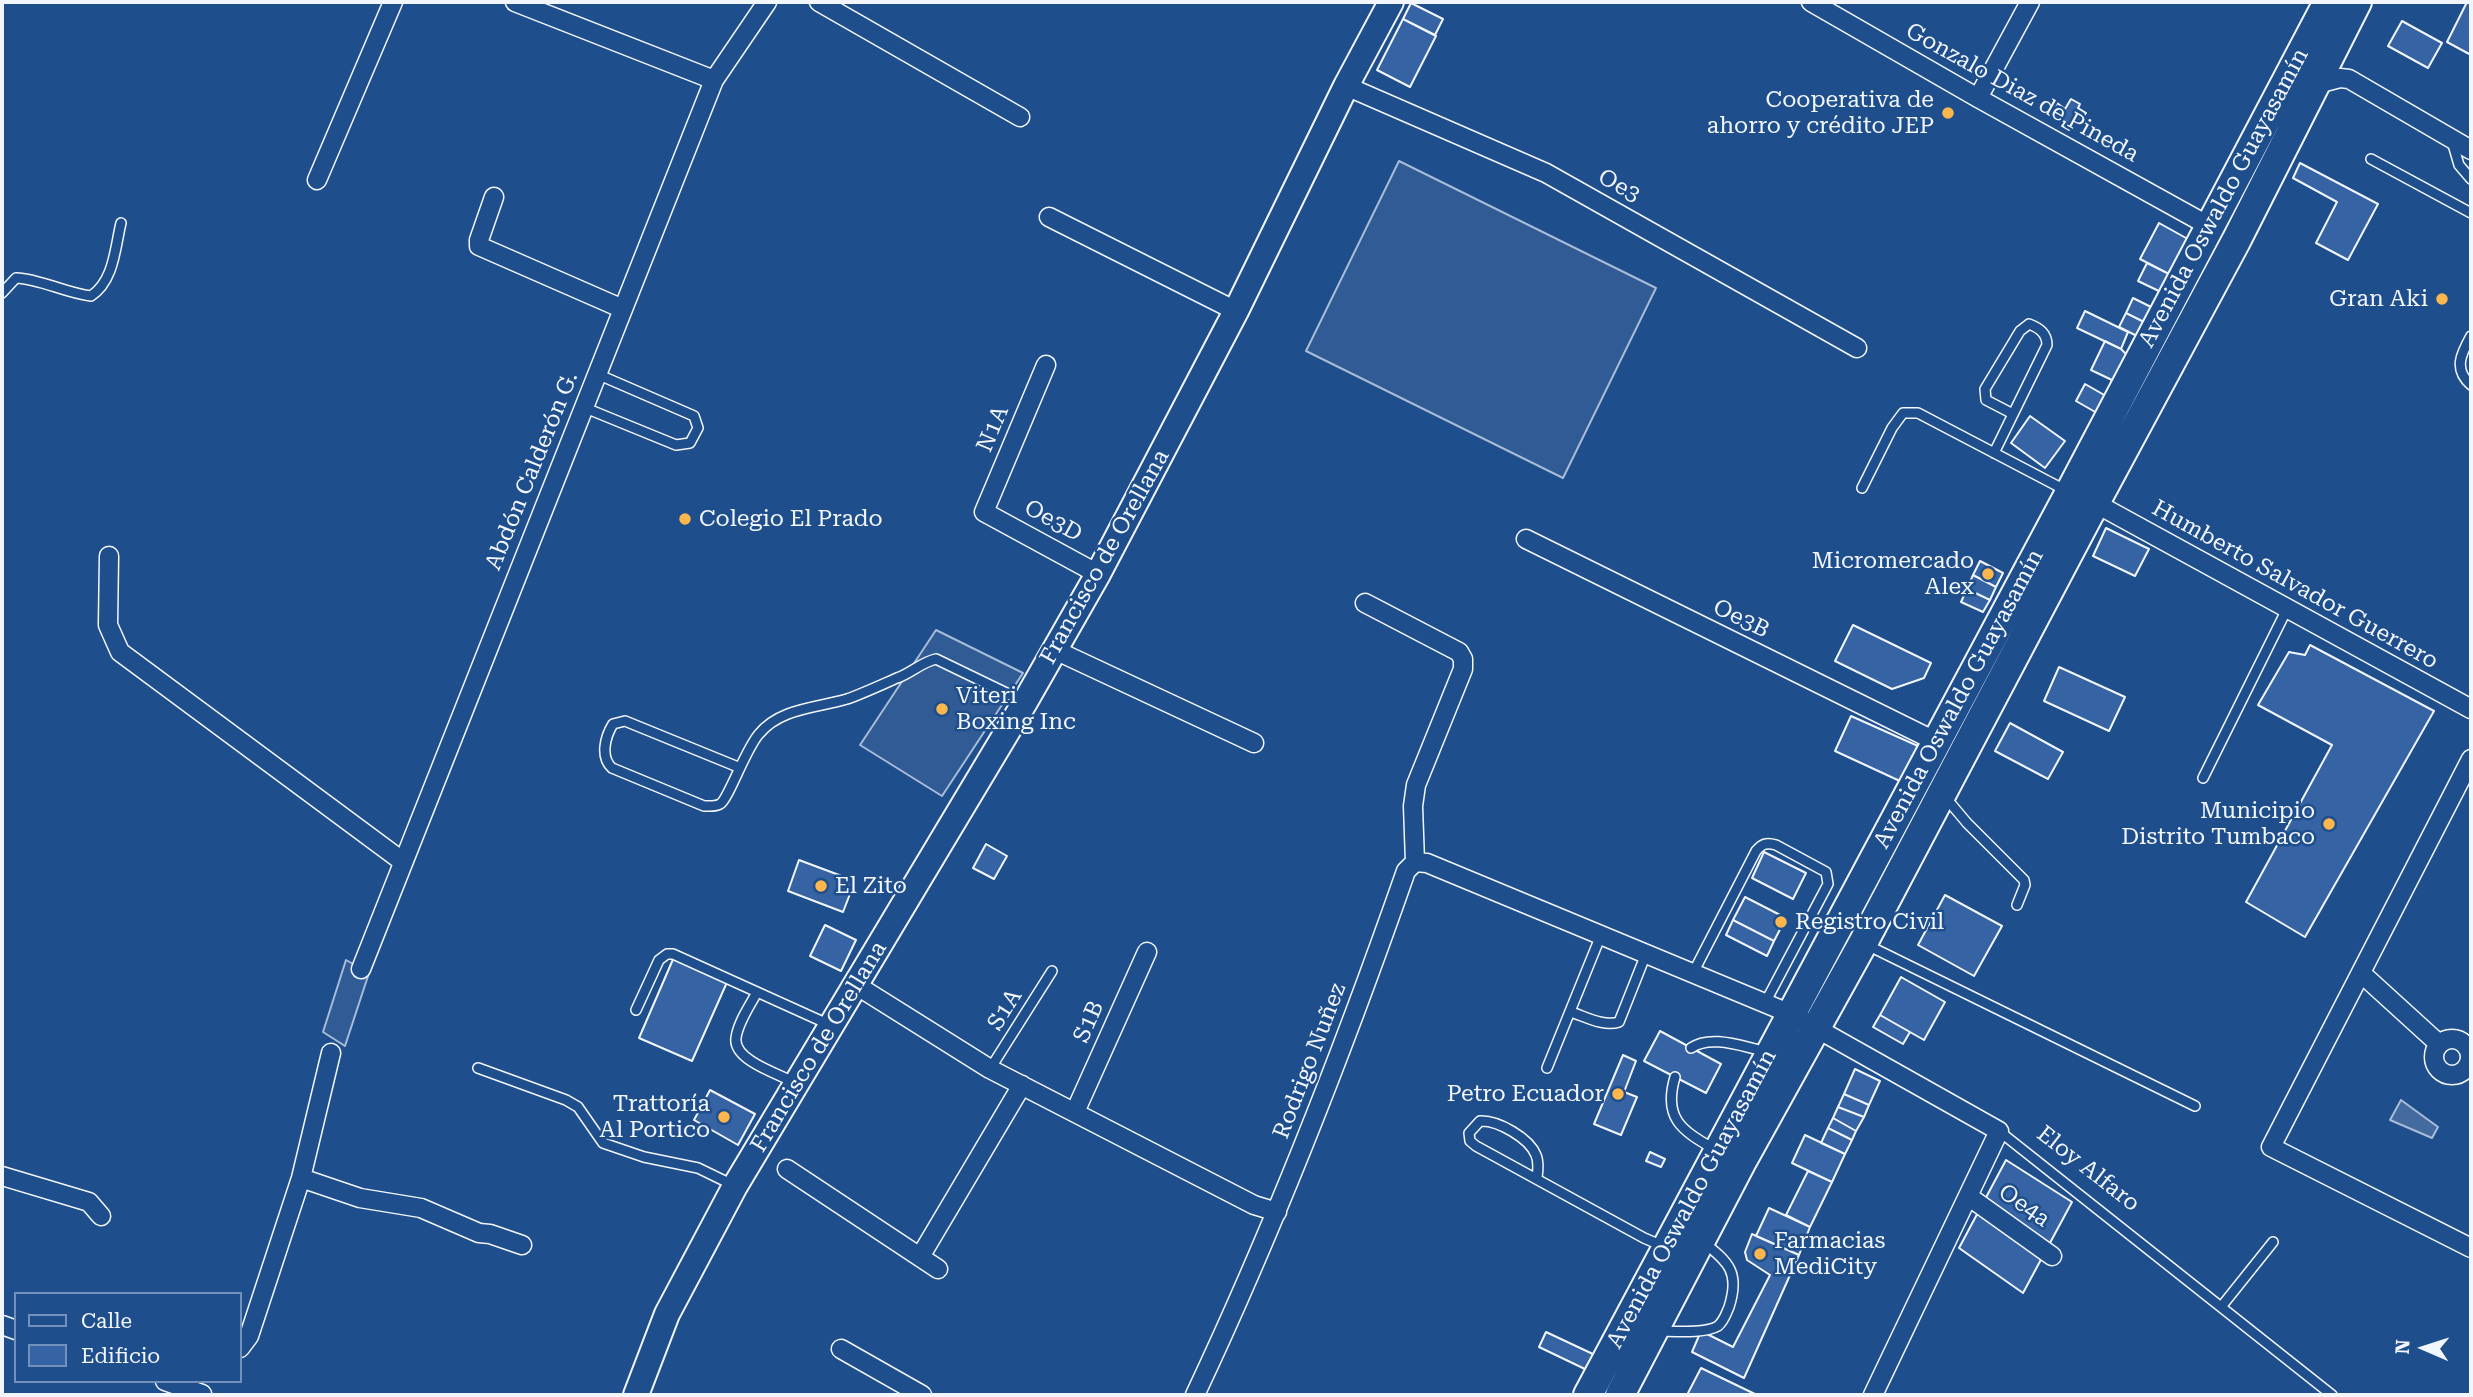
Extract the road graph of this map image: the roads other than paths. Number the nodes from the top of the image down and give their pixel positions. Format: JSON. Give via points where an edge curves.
{"nodes":[{"id":1,"x":393,"y":2,"type":"edge"},
{"id":2,"x":515,"y":2,"type":"edge"},
{"id":3,"x":767,"y":2,"type":"edge"},
{"id":4,"x":819,"y":2,"type":"edge"},
{"id":5,"x":1391,"y":2,"type":"edge"},
{"id":6,"x":1811,"y":2,"type":"edge"},
{"id":7,"x":2030,"y":2,"type":"edge"},
{"id":8,"x":2328,"y":2,"type":"edge"},
{"id":9,"x":2357,"y":2,"type":"edge"},
{"id":10,"x":2343,"y":15,"type":"edge"},
{"id":11,"x":714,"y":80,"type":"junction"},
{"id":12,"x":2317,"y":85,"type":"junction"},
{"id":13,"x":1346,"y":86,"type":"junction"},
{"id":14,"x":1978,"y":98,"type":"junction"},
{"id":15,"x":1020,"y":117,"type":"dead end"},
{"id":16,"x":2451,"y":139,"type":"junction"},
{"id":17,"x":2471,"y":150,"type":"edge"},
{"id":18,"x":2371,"y":159,"type":"dead end"},
{"id":19,"x":2471,"y":179,"type":"edge"},
{"id":20,"x":317,"y":180,"type":"dead end"},
{"id":21,"x":494,"y":197,"type":"dead end"},
{"id":22,"x":2471,"y":213,"type":"edge"},
{"id":23,"x":1049,"y":217,"type":"dead end"},
{"id":24,"x":121,"y":223,"type":"dead end"},
{"id":25,"x":2209,"y":226,"type":"junction"},
{"id":26,"x":2,"y":293,"type":"edge"},
{"id":27,"x":623,"y":309,"type":"junction"},
{"id":28,"x":1236,"y":311,"type":"junction"},
{"id":29,"x":2471,"y":336,"type":"edge"},
{"id":30,"x":1857,"y":348,"type":"dead end"},
{"id":31,"x":1046,"y":365,"type":"dead end"},
{"id":32,"x":597,"y":373,"type":"junction"},
{"id":33,"x":2471,"y":385,"type":"edge"},
{"id":34,"x":583,"y":407,"type":"junction"},
{"id":35,"x":2013,"y":414,"type":"junction"},
{"id":36,"x":1994,"y":453,"type":"junction"},
{"id":37,"x":1862,"y":488,"type":"dead end"},
{"id":38,"x":2082,"y":498,"type":"junction"},
{"id":39,"x":984,"y":512,"type":"joint"},
{"id":40,"x":1526,"y":539,"type":"dead end"},
{"id":41,"x":109,"y":556,"type":"dead end"},
{"id":42,"x":1098,"y":574,"type":"junction"},
{"id":43,"x":1365,"y":603,"type":"dead end"},
{"id":44,"x":2287,"y":609,"type":"junction"},
{"id":45,"x":1055,"y":650,"type":"junction"},
{"id":46,"x":1025,"y":702,"type":"junction"},
{"id":47,"x":2471,"y":709,"type":"edge"},
{"id":48,"x":1936,"y":741,"type":"junction"},
{"id":49,"x":1254,"y":743,"type":"dead end"},
{"id":50,"x":2471,"y":759,"type":"edge"},
{"id":51,"x":738,"y":768,"type":"junction"},
{"id":52,"x":2203,"y":778,"type":"dead end"},
{"id":53,"x":1943,"y":794,"type":"junction"},
{"id":54,"x":402,"y":861,"type":"junction"},
{"id":55,"x":1415,"y":862,"type":"junction"},
{"id":56,"x":2017,"y":905,"type":"dead end"},
{"id":57,"x":1601,"y":935,"type":"junction"},
{"id":58,"x":1863,"y":943,"type":"junction"},
{"id":59,"x":1147,"y":952,"type":"dead end"},
{"id":60,"x":1646,"y":954,"type":"junction"},
{"id":61,"x":361,"y":969,"type":"dead end"},
{"id":62,"x":1052,"y":971,"type":"dead end"},
{"id":63,"x":1693,"y":973,"type":"junction"},
{"id":64,"x":2361,"y":973,"type":"junction"},
{"id":65,"x":856,"y":985,"type":"junction"},
{"id":66,"x":757,"y":992,"type":"junction"},
{"id":67,"x":1765,"y":1003,"type":"junction"},
{"id":68,"x":636,"y":1010,"type":"dead end"},
{"id":69,"x":1571,"y":1012,"type":"junction"},
{"id":70,"x":1791,"y":1014,"type":"junction"},
{"id":71,"x":831,"y":1026,"type":"junction"},
{"id":72,"x":1816,"y":1028,"type":"junction"},
{"id":73,"x":2468,"y":1037,"type":"edge"},
{"id":74,"x":2439,"y":1044,"type":"junction"},
{"id":75,"x":1691,"y":1048,"type":"dead end"},
{"id":76,"x":1770,"y":1052,"type":"junction"},
{"id":77,"x":331,"y":1053,"type":"dead end"},
{"id":78,"x":2470,"y":1064,"type":"edge"},
{"id":79,"x":1548,"y":1068,"type":"dead end"},
{"id":80,"x":478,"y":1069,"type":"dead end"},
{"id":81,"x":990,"y":1069,"type":"junction"},
{"id":82,"x":1675,"y":1077,"type":"dead end"},
{"id":83,"x":796,"y":1083,"type":"junction"},
{"id":84,"x":1022,"y":1085,"type":"junction"},
{"id":85,"x":2195,"y":1106,"type":"dead end"},
{"id":86,"x":1075,"y":1112,"type":"junction"},
{"id":87,"x":1999,"y":1131,"type":"junction"},
{"id":88,"x":1718,"y":1151,"type":"junction"},
{"id":89,"x":787,"y":1169,"type":"dead end"},
{"id":90,"x":2,"y":1176,"type":"edge"},
{"id":91,"x":301,"y":1178,"type":"junction"},
{"id":92,"x":1537,"y":1178,"type":"junction"},
{"id":93,"x":735,"y":1186,"type":"junction"},
{"id":94,"x":1968,"y":1196,"type":"junction"},
{"id":95,"x":1277,"y":1212,"type":"junction"},
{"id":96,"x":101,"y":1216,"type":"dead end"},
{"id":97,"x":1700,"y":1240,"type":"junction"},
{"id":98,"x":2273,"y":1242,"type":"dead end"},
{"id":99,"x":522,"y":1245,"type":"dead end"},
{"id":100,"x":1666,"y":1248,"type":"junction"},
{"id":101,"x":2471,"y":1248,"type":"edge"},
{"id":102,"x":2052,"y":1256,"type":"dead end"},
{"id":103,"x":920,"y":1257,"type":"junction"},
{"id":104,"x":938,"y":1269,"type":"dead end"},
{"id":105,"x":2221,"y":1307,"type":"junction"},
{"id":106,"x":1652,"y":1331,"type":"junction"},
{"id":107,"x":242,"y":1345,"type":"edge"},
{"id":108,"x":841,"y":1349,"type":"dead end"},
{"id":109,"x":174,"y":1383,"type":"edge"},
{"id":110,"x":205,"y":1390,"type":"edge"},
{"id":111,"x":636,"y":1395,"type":"edge"},
{"id":112,"x":922,"y":1395,"type":"edge"},
{"id":113,"x":1195,"y":1395,"type":"edge"},
{"id":114,"x":1588,"y":1395,"type":"edge"},
{"id":115,"x":1620,"y":1395,"type":"edge"},
{"id":116,"x":1873,"y":1395,"type":"edge"},
{"id":117,"x":2332,"y":1395,"type":"edge"}],
"edges":[{"from":1,"to":20,"type":"street"},
{"from":2,"to":11,"type":"street"},
{"from":3,"to":11,"type":"street","name":"Abdón Calderón G."},
{"from":4,"to":15,"type":"street"},
{"from":5,"to":13,"type":"street","name":"Francisco de Orellana"},
{"from":6,"to":14,"type":"street","name":"Gonzalo Diaz de Pineda"},
{"from":7,"to":14,"type":"street"},
{"from":8,"to":25,"type":"main road","name":"Avenida Oswaldo Guayasamín"},
{"from":9,"to":10,"type":"main road","name":"Avenida Oswaldo Guayasamín"},
{"from":10,"to":12,"type":"main road","name":"Avenida Oswaldo Guayasamín"},
{"from":11,"to":27,"type":"street","name":"Abdón Calderón G."},
{"from":12,"to":16,"type":"street","via":[[2349,79]]},
{"from":12,"to":38,"type":"main road","name":"Avenida Oswaldo Guayasamín","via":[[2236,241]]},
{"from":13,"to":28,"type":"street","name":"Francisco de Orellana"},
{"from":13,"to":30,"type":"street","name":"Oe3","via":[[1546,173]]},
{"from":14,"to":25,"type":"street","name":"Gonzalo Diaz de Pineda"},
{"from":16,"to":17,"type":"street"},
{"from":16,"to":19,"type":"lane","via":[[2459,164]]},
{"from":18,"to":22,"type":"lane"},
{"from":21,"to":27,"type":"street","via":[[479,246]]},
{"from":23,"to":28,"type":"street"},
{"from":24,"to":26,"type":"lane","via":[[107,279],[91,296],[27,278],[16,278]]},
{"from":25,"to":38,"type":"main road","name":"Avenida Oswaldo Guayasamín"},
{"from":27,"to":32,"type":"street","name":"Abdón Calderón G."},
{"from":28,"to":42,"type":"street","name":"Francisco de Orellana"},
{"from":29,"to":33,"type":"lane","via":[[2460,355],[2460,367]]},
{"from":31,"to":39,"type":"street","name":"N1A"},
{"from":32,"to":34,"type":"street","name":"Abdón Calderón G."},
{"from":32,"to":34,"type":"lane","via":[[678,407],[694,416],[698,428],[690,443],[676,445]]},
{"from":34,"to":54,"type":"street","name":"Abdón Calderón G."},
{"from":35,"to":35,"type":"lane","via":[[2047,345],[2043,332],[2028,324],[1984,389],[1986,400]]},
{"from":35,"to":36,"type":"lane"},
{"from":36,"to":37,"type":"lane","via":[[1917,413],[1903,413]]},
{"from":36,"to":38,"type":"lane"},
{"from":38,"to":44,"type":"street","name":"Humberto Salvador Guerrero"},
{"from":38,"to":48,"type":"main road","name":"Avenida Oswaldo Guayasamín"},
{"from":38,"to":53,"type":"main road","name":"Avenida Oswaldo Guayasamín"},
{"from":39,"to":42,"type":"street","name":"Oe3D"},
{"from":40,"to":48,"type":"street","name":"Oe3B"},
{"from":41,"to":54,"type":"street","via":[[108,625],[120,652]]},
{"from":42,"to":45,"type":"street","name":"Francisco de Orellana"},
{"from":43,"to":55,"type":"street","via":[[1460,652],[1463,659],[1416,785]]},
{"from":44,"to":47,"type":"street","name":"Humberto Salvador Guerrero"},
{"from":44,"to":52,"type":"lane"},
{"from":45,"to":46,"type":"street","name":"Francisco de Orellana"},
{"from":45,"to":49,"type":"street"},
{"from":46,"to":51,"type":"lane","via":[[936,659],[927,661],[850,698],[784,714],[758,734]]},
{"from":46,"to":65,"type":"street","name":"Francisco de Orellana"},
{"from":48,"to":70,"type":"main road","name":"Avenida Oswaldo Guayasamín"},
{"from":50,"to":64,"type":"street"},
{"from":51,"to":51,"type":"lane","via":[[725,800],[704,806],[612,768],[604,751],[613,724],[625,721]]},
{"from":53,"to":56,"type":"lane","via":[[2024,880]]},
{"from":53,"to":58,"type":"main road","name":"Avenida Oswaldo Guayasamín"},
{"from":54,"to":61,"type":"street","name":"Abdón Calderón G."},
{"from":55,"to":57,"type":"street"},
{"from":55,"to":95,"type":"street","name":"Rodrigo Nuñez","via":[[1406,871],[1352,1026]]},
{"from":57,"to":60,"type":"street"},
{"from":57,"to":69,"type":"lane"},
{"from":58,"to":72,"type":"main road","name":"Avenida Oswaldo Guayasamín"},
{"from":58,"to":85,"type":"lane"},
{"from":59,"to":86,"type":"street","name":"S1B"},
{"from":60,"to":63,"type":"street"},
{"from":60,"to":69,"type":"lane","via":[[1619,1022],[1605,1023]]},
{"from":62,"to":81,"type":"lane","name":"S1A"},
{"from":63,"to":67,"type":"street"},
{"from":63,"to":67,"type":"lane","via":[[1756,851],[1761,845],[1776,845],[1826,873],[1828,884]]},
{"from":64,"to":74,"type":"street"},
{"from":64,"to":101,"type":"street","via":[[2271,1147]]},
{"from":65,"to":71,"type":"street","name":"Francisco de Orellana"},
{"from":65,"to":81,"type":"street"},
{"from":66,"to":68,"type":"lane","via":[[667,954],[659,960]]},
{"from":66,"to":71,"type":"lane"},
{"from":66,"to":83,"type":"lane","via":[[739,1027],[737,1048],[750,1060]]},
{"from":67,"to":70,"type":"street"},
{"from":69,"to":79,"type":"lane"},
{"from":70,"to":72,"type":"street","name":"Eloy Alfaro"},
{"from":70,"to":76,"type":"main road","name":"Avenida Oswaldo Guayasamín"},
{"from":71,"to":83,"type":"street","name":"Francisco de Orellana"},
{"from":72,"to":87,"type":"street","name":"Eloy Alfaro"},
{"from":72,"to":97,"type":"main road","name":"Avenida Oswaldo Guayasamín"},
{"from":73,"to":74,"type":"street"},
{"from":73,"to":78,"type":"street"},
{"from":74,"to":78,"type":"street","via":[[2434,1060],[2444,1074],[2456,1075]]},
{"from":75,"to":76,"type":"lane","via":[[1708,1041]]},
{"from":76,"to":88,"type":"main road","name":"Avenida Oswaldo Guayasamín"},
{"from":77,"to":91,"type":"street"},
{"from":80,"to":93,"type":"lane","via":[[578,1107],[603,1143],[698,1168]]},
{"from":81,"to":84,"type":"street"},
{"from":82,"to":88,"type":"lane","via":[[1670,1093],[1680,1127]]},
{"from":83,"to":93,"type":"street","name":"Francisco de Orellana"},
{"from":84,"to":86,"type":"street"},
{"from":84,"to":103,"type":"street"},
{"from":86,"to":95,"type":"street","via":[[1254,1205]]},
{"from":87,"to":94,"type":"street"},
{"from":87,"to":105,"type":"lane","name":"Eloy Alfaro"},
{"from":88,"to":100,"type":"main road","name":"Avenida Oswaldo Guayasamín"},
{"from":89,"to":103,"type":"street"},
{"from":90,"to":96,"type":"street","via":[[89,1202]]},
{"from":91,"to":99,"type":"street","via":[[360,1199],[421,1208],[479,1233]]},
{"from":91,"to":107,"type":"street"},
{"from":92,"to":92,"type":"lane","via":[[1476,1146],[1469,1133],[1480,1121],[1509,1130],[1536,1155]]},
{"from":92,"to":100,"type":"lane"},
{"from":93,"to":111,"type":"street","name":"Francisco de Orellana","via":[[667,1314]]},
{"from":94,"to":102,"type":"street","name":"Oe4a"},
{"from":94,"to":116,"type":"street"},
{"from":95,"to":113,"type":"street","name":"Rodrigo Nuñez"},
{"from":97,"to":106,"type":"main road","name":"Avenida Oswaldo Guayasamín"},
{"from":97,"to":106,"type":"lane","via":[[1728,1264],[1733,1277],[1734,1292],[1725,1318],[1705,1330]]},
{"from":98,"to":105,"type":"lane"},
{"from":100,"to":114,"type":"main road","name":"Avenida Oswaldo Guayasamín"},
{"from":103,"to":104,"type":"street"},
{"from":105,"to":117,"type":"lane","name":"Eloy Alfaro"},
{"from":106,"to":115,"type":"main road","name":"Avenida Oswaldo Guayasamín"},
{"from":108,"to":112,"type":"street"},
{"from":109,"to":110,"type":"street"}]}
